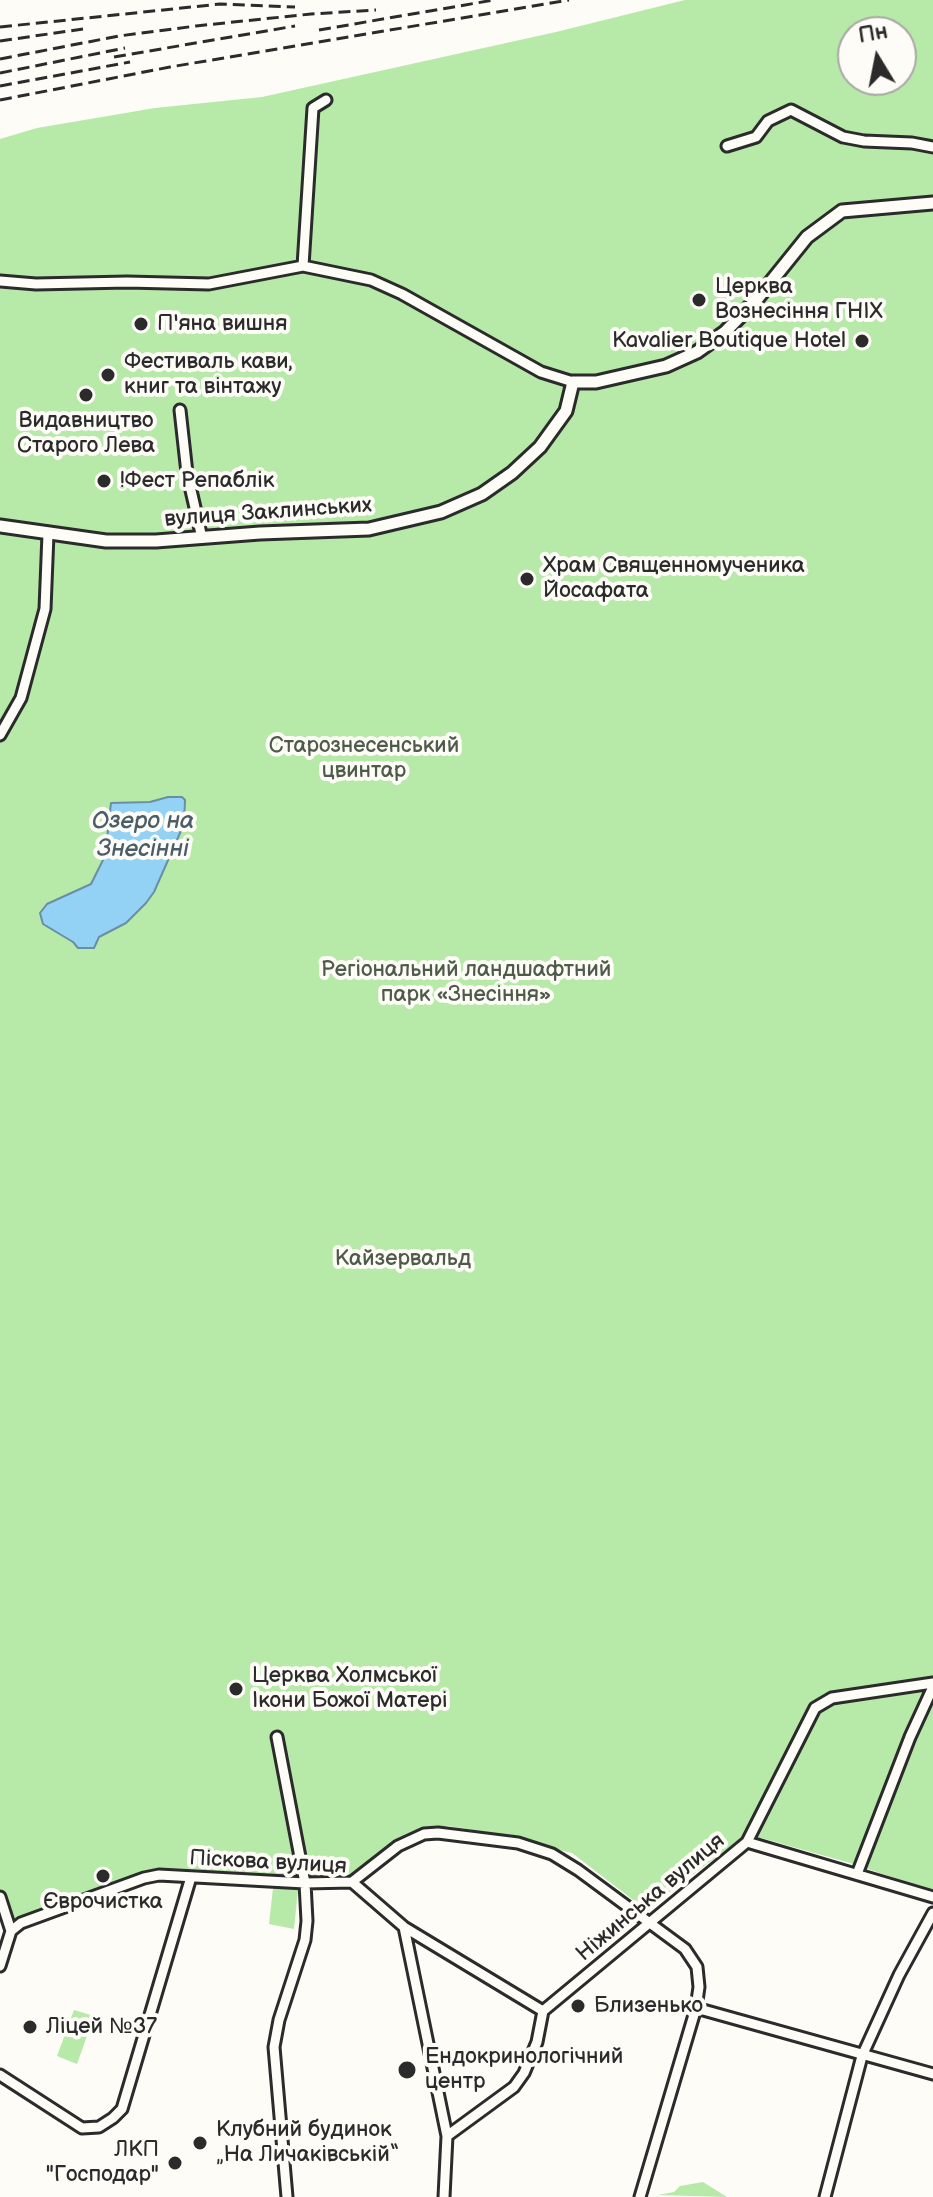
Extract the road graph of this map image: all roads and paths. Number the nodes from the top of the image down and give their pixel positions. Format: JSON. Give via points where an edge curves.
{"nodes":[{"id":1,"x":326,"y":100,"type":"dead end"},
{"id":2,"x":727,"y":146,"type":"dead end"},
{"id":3,"x":933,"y":147,"type":"edge"},
{"id":4,"x":933,"y":203,"type":"edge"},
{"id":5,"x":303,"y":266,"type":"junction"},
{"id":6,"x":0,"y":281,"type":"edge"},
{"id":7,"x":573,"y":382,"type":"junction"},
{"id":8,"x":180,"y":410,"type":"dead end"},
{"id":9,"x":0,"y":526,"type":"edge"},
{"id":10,"x":48,"y":534,"type":"junction"},
{"id":11,"x":202,"y":538,"type":"junction"},
{"id":12,"x":0,"y":735,"type":"edge"},
{"id":13,"x":933,"y":1685,"type":"edge"},
{"id":14,"x":277,"y":1737,"type":"dead end"},
{"id":15,"x":747,"y":1842,"type":"junction"},
{"id":16,"x":857,"y":1874,"type":"junction"},
{"id":17,"x":191,"y":1877,"type":"junction"},
{"id":18,"x":352,"y":1882,"type":"junction"},
{"id":19,"x":305,"y":1883,"type":"junction"},
{"id":20,"x":0,"y":1897,"type":"edge"},
{"id":21,"x":933,"y":1897,"type":"edge"},
{"id":22,"x":933,"y":1913,"type":"edge"},
{"id":23,"x":648,"y":1923,"type":"junction"},
{"id":24,"x":404,"y":1927,"type":"junction"},
{"id":25,"x":11,"y":1931,"type":"junction"},
{"id":26,"x":0,"y":1966,"type":"edge"},
{"id":27,"x":696,"y":2008,"type":"junction"},
{"id":28,"x":543,"y":2011,"type":"junction"},
{"id":29,"x":862,"y":2056,"type":"junction"},
{"id":30,"x":933,"y":2074,"type":"edge"},
{"id":31,"x":0,"y":2075,"type":"edge"},
{"id":32,"x":447,"y":2136,"type":"junction"},
{"id":33,"x":287,"y":2197,"type":"edge"},
{"id":34,"x":444,"y":2197,"type":"edge"},
{"id":35,"x":640,"y":2197,"type":"edge"},
{"id":36,"x":825,"y":2197,"type":"edge"}],
"edges":[{"from":1,"to":5,"type":"street","via":[[313,108]]},
{"from":2,"to":3,"type":"street","via":[[756,137],[768,121],[791,110],[843,137]]},
{"from":4,"to":7,"type":"street","via":[[842,211],[807,237],[748,309],[697,352],[666,366]]},
{"from":5,"to":6,"type":"street","via":[[209,284]]},
{"from":5,"to":7,"type":"street","via":[[371,280],[541,372]]},
{"from":7,"to":11,"type":"street","name":"вулиця Заклинських","via":[[566,411],[540,447],[512,473],[458,505],[369,529]]},
{"from":8,"to":11,"type":"street"},
{"from":9,"to":10,"type":"street","name":"вулиця Заклинських"},
{"from":10,"to":11,"type":"street","name":"вулиця Заклинських","via":[[106,541]]},
{"from":10,"to":12,"type":"street","via":[[45,609],[21,698]]},
{"from":13,"to":15,"type":"street","name":"Ніжинська вулиця","via":[[832,1698],[819,1705]]},
{"from":13,"to":16,"type":"street"},
{"from":14,"to":19,"type":"street"},
{"from":15,"to":16,"type":"street"},
{"from":15,"to":23,"type":"street","name":"Ніжинська вулиця"},
{"from":16,"to":21,"type":"street"},
{"from":17,"to":19,"type":"street","name":"Піскова вулиця"},
{"from":17,"to":25,"type":"street","name":"Піскова вулиця","via":[[144,1878]]},
{"from":17,"to":31,"type":"street","via":[[122,2109],[99,2127],[82,2128]]},
{"from":18,"to":19,"type":"street","name":"Піскова вулиця"},
{"from":18,"to":23,"type":"street","via":[[411,1838],[463,1835],[552,1854]]},
{"from":18,"to":24,"type":"street","name":"Піскова вулиця"},
{"from":19,"to":33,"type":"street","via":[[305,1940],[274,2047]]},
{"from":20,"to":25,"type":"street"},
{"from":22,"to":29,"type":"street"},
{"from":23,"to":27,"type":"street","via":[[685,1949],[697,1967]]},
{"from":23,"to":28,"type":"street","name":"Ніжинська вулиця"},
{"from":24,"to":28,"type":"street","name":"Піскова вулиця"},
{"from":24,"to":32,"type":"street"},
{"from":25,"to":26,"type":"street"},
{"from":27,"to":29,"type":"street"},
{"from":27,"to":35,"type":"street"},
{"from":28,"to":32,"type":"street","via":[[537,2042],[514,2087]]},
{"from":29,"to":30,"type":"street"},
{"from":29,"to":36,"type":"street"},
{"from":32,"to":34,"type":"street"}]}
